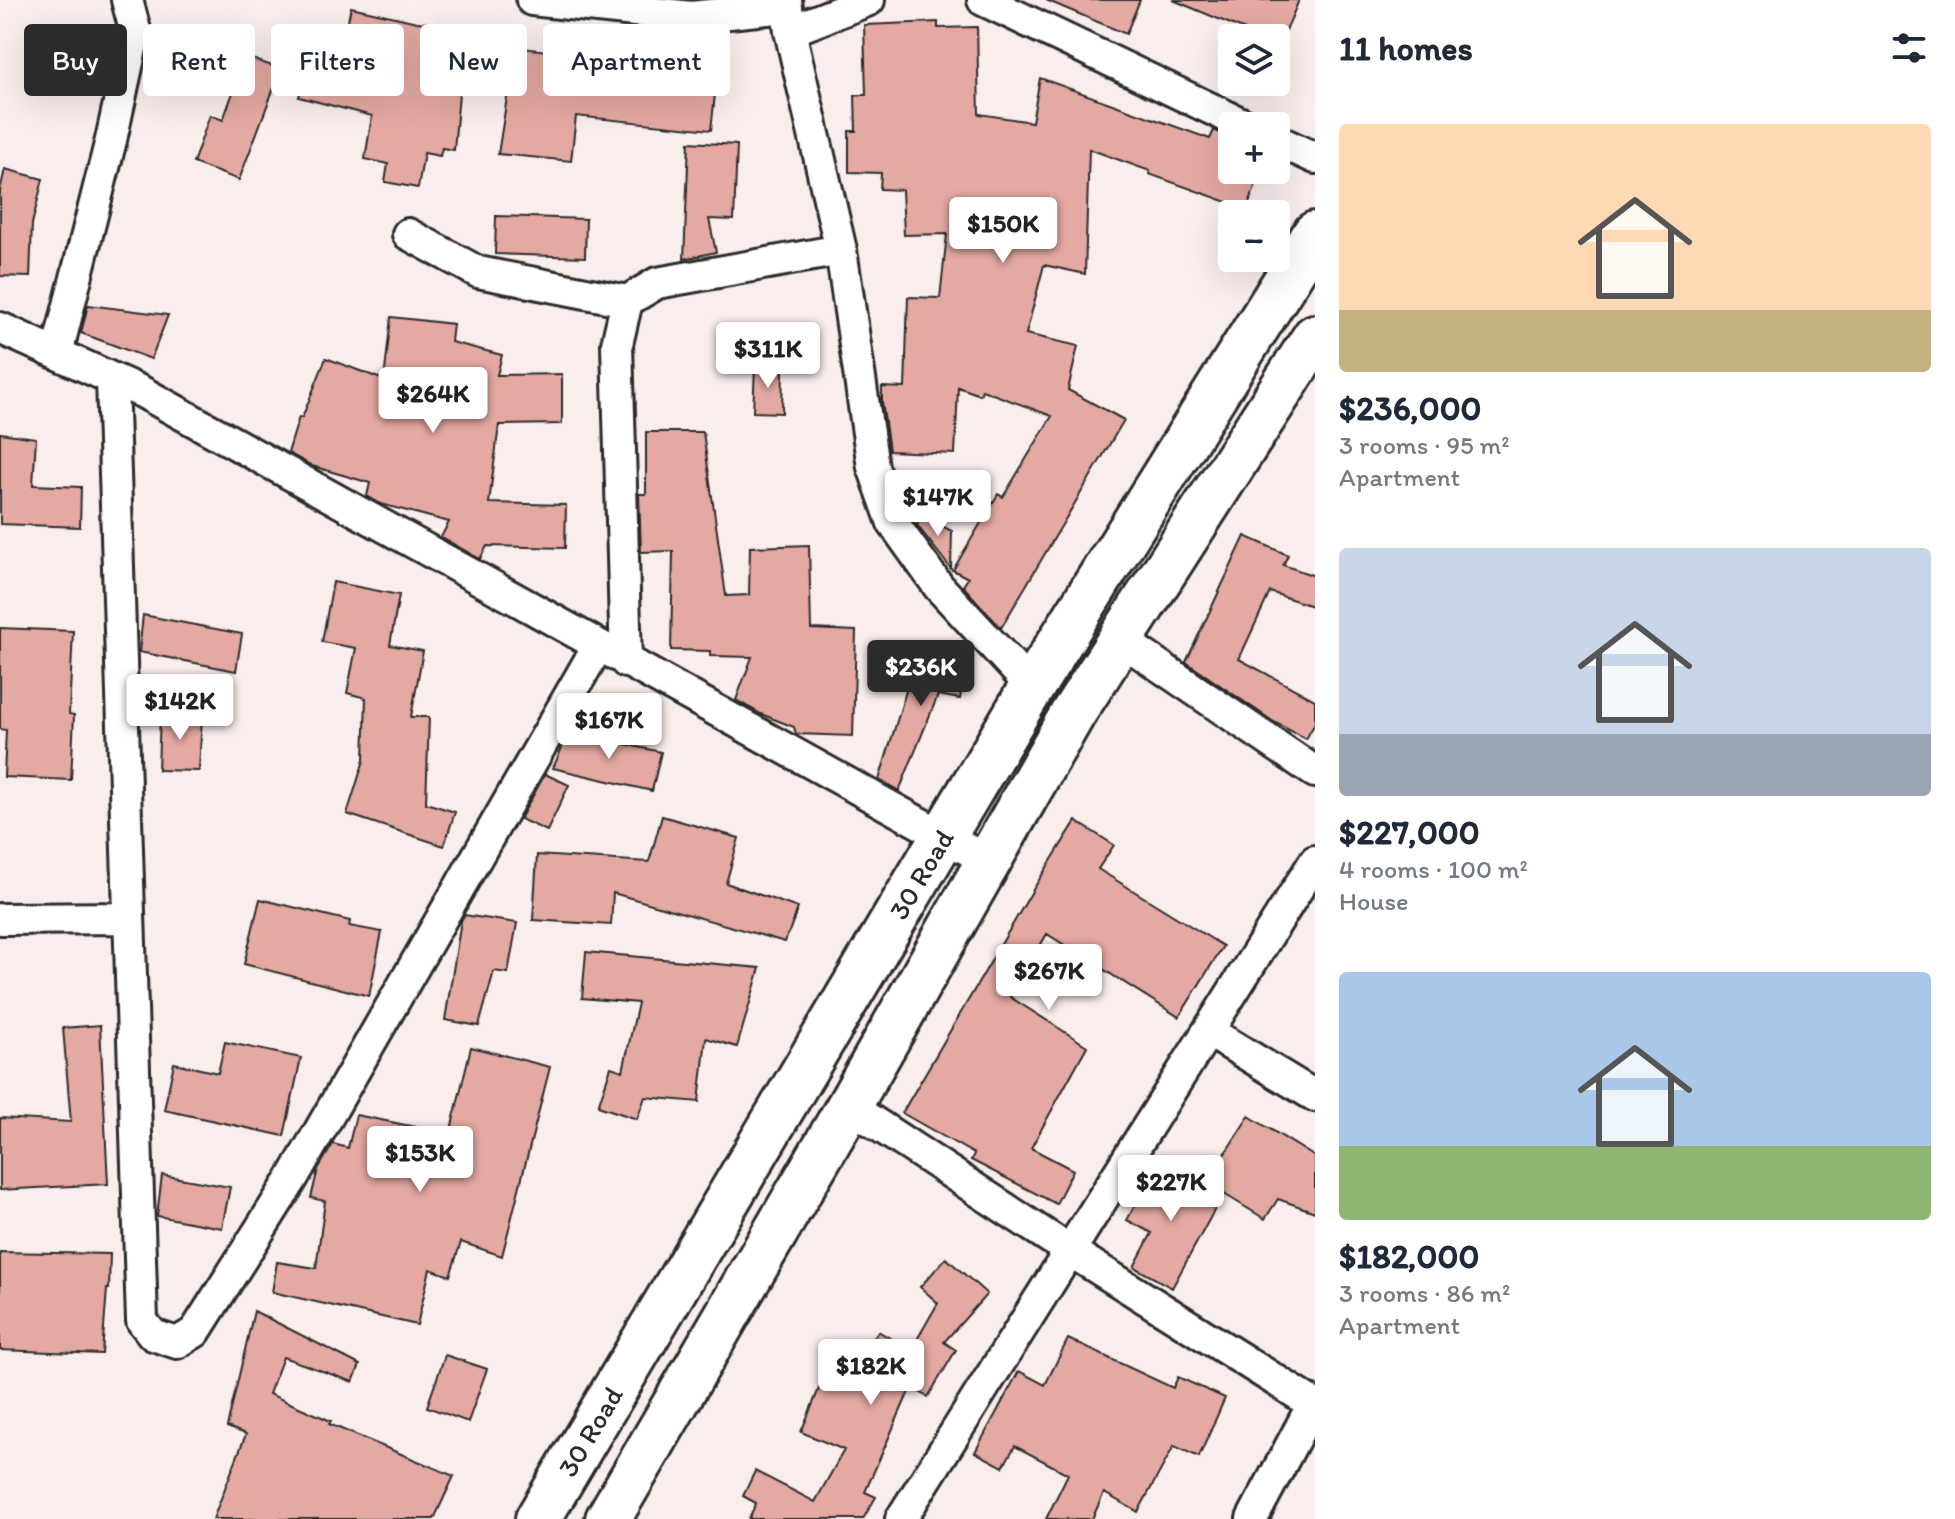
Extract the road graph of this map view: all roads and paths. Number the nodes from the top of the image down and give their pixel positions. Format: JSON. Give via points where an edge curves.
{"nodes":[{"id":1,"x":127,"y":0,"type":"edge"},
{"id":2,"x":532,"y":0,"type":"edge"},
{"id":3,"x":869,"y":0,"type":"edge"},
{"id":4,"x":983,"y":0,"type":"edge"},
{"id":5,"x":788,"y":13,"type":"edge"},
{"id":6,"x":1218,"y":112,"type":"edge"},
{"id":7,"x":1290,"y":146,"type":"edge"},
{"id":8,"x":1315,"y":158,"type":"edge"},
{"id":9,"x":408,"y":234,"type":"dead end"},
{"id":10,"x":1315,"y":234,"type":"edge"},
{"id":11,"x":841,"y":250,"type":"junction"},
{"id":12,"x":627,"y":301,"type":"junction"},
{"id":13,"x":0,"y":328,"type":"edge"},
{"id":14,"x":1315,"y":337,"type":"edge"},
{"id":15,"x":57,"y":353,"type":"junction"},
{"id":16,"x":112,"y":379,"type":"junction"},
{"id":17,"x":1120,"y":639,"type":"junction"},
{"id":18,"x":598,"y":646,"type":"junction"},
{"id":19,"x":626,"y":662,"type":"junction"},
{"id":20,"x":1032,"y":687,"type":"junction"},
{"id":21,"x":1315,"y":772,"type":"edge"},
{"id":22,"x":943,"y":836,"type":"junction"},
{"id":23,"x":988,"y":861,"type":"junction"},
{"id":24,"x":1315,"y":861,"type":"edge"},
{"id":25,"x":129,"y":918,"type":"junction"},
{"id":26,"x":0,"y":919,"type":"edge"},
{"id":27,"x":1208,"y":1031,"type":"junction"},
{"id":28,"x":1315,"y":1096,"type":"edge"},
{"id":29,"x":849,"y":1106,"type":"junction"},
{"id":30,"x":1070,"y":1251,"type":"junction"},
{"id":31,"x":1314,"y":1405,"type":"edge"},
{"id":32,"x":538,"y":1519,"type":"edge"},
{"id":33,"x":608,"y":1519,"type":"edge"},
{"id":34,"x":901,"y":1519,"type":"edge"},
{"id":35,"x":1252,"y":1519,"type":"edge"}],
"edges":[{"from":1,"to":15,"type":"street","via":[[135,30]]},
{"from":2,"to":5,"type":"street","via":[[691,17]]},
{"from":3,"to":5,"type":"street"},
{"from":4,"to":6,"type":"street"},
{"from":5,"to":11,"type":"street"},
{"from":7,"to":8,"type":"street"},
{"from":9,"to":12,"type":"street","via":[[478,272]]},
{"from":10,"to":20,"type":"main road","name":"30 Road"},
{"from":11,"to":12,"type":"street","via":[[657,283]]},
{"from":11,"to":20,"type":"street","via":[[873,467],[893,523],[939,587]]},
{"from":12,"to":19,"type":"street","via":[[617,344]]},
{"from":13,"to":15,"type":"street"},
{"from":14,"to":17,"type":"main road","name":"30 Road"},
{"from":15,"to":16,"type":"street"},
{"from":16,"to":18,"type":"street"},
{"from":16,"to":25,"type":"street"},
{"from":17,"to":21,"type":"street"},
{"from":17,"to":23,"type":"main road","name":"30 Road"},
{"from":18,"to":19,"type":"street"},
{"from":18,"to":25,"type":"street","via":[[292,1179],[195,1332],[177,1343],[153,1335],[142,1321]]},
{"from":19,"to":22,"type":"street"},
{"from":20,"to":22,"type":"main road","name":"30 Road"},
{"from":22,"to":23,"type":"street"},
{"from":22,"to":32,"type":"main road","name":"30 Road"},
{"from":23,"to":29,"type":"main road","name":"30 Road"},
{"from":24,"to":27,"type":"street"},
{"from":25,"to":26,"type":"street"},
{"from":27,"to":28,"type":"street"},
{"from":27,"to":30,"type":"street"},
{"from":29,"to":30,"type":"street"},
{"from":29,"to":33,"type":"main road","name":"30 Road"},
{"from":30,"to":31,"type":"street"},
{"from":30,"to":34,"type":"street"},
{"from":31,"to":35,"type":"street"}]}
